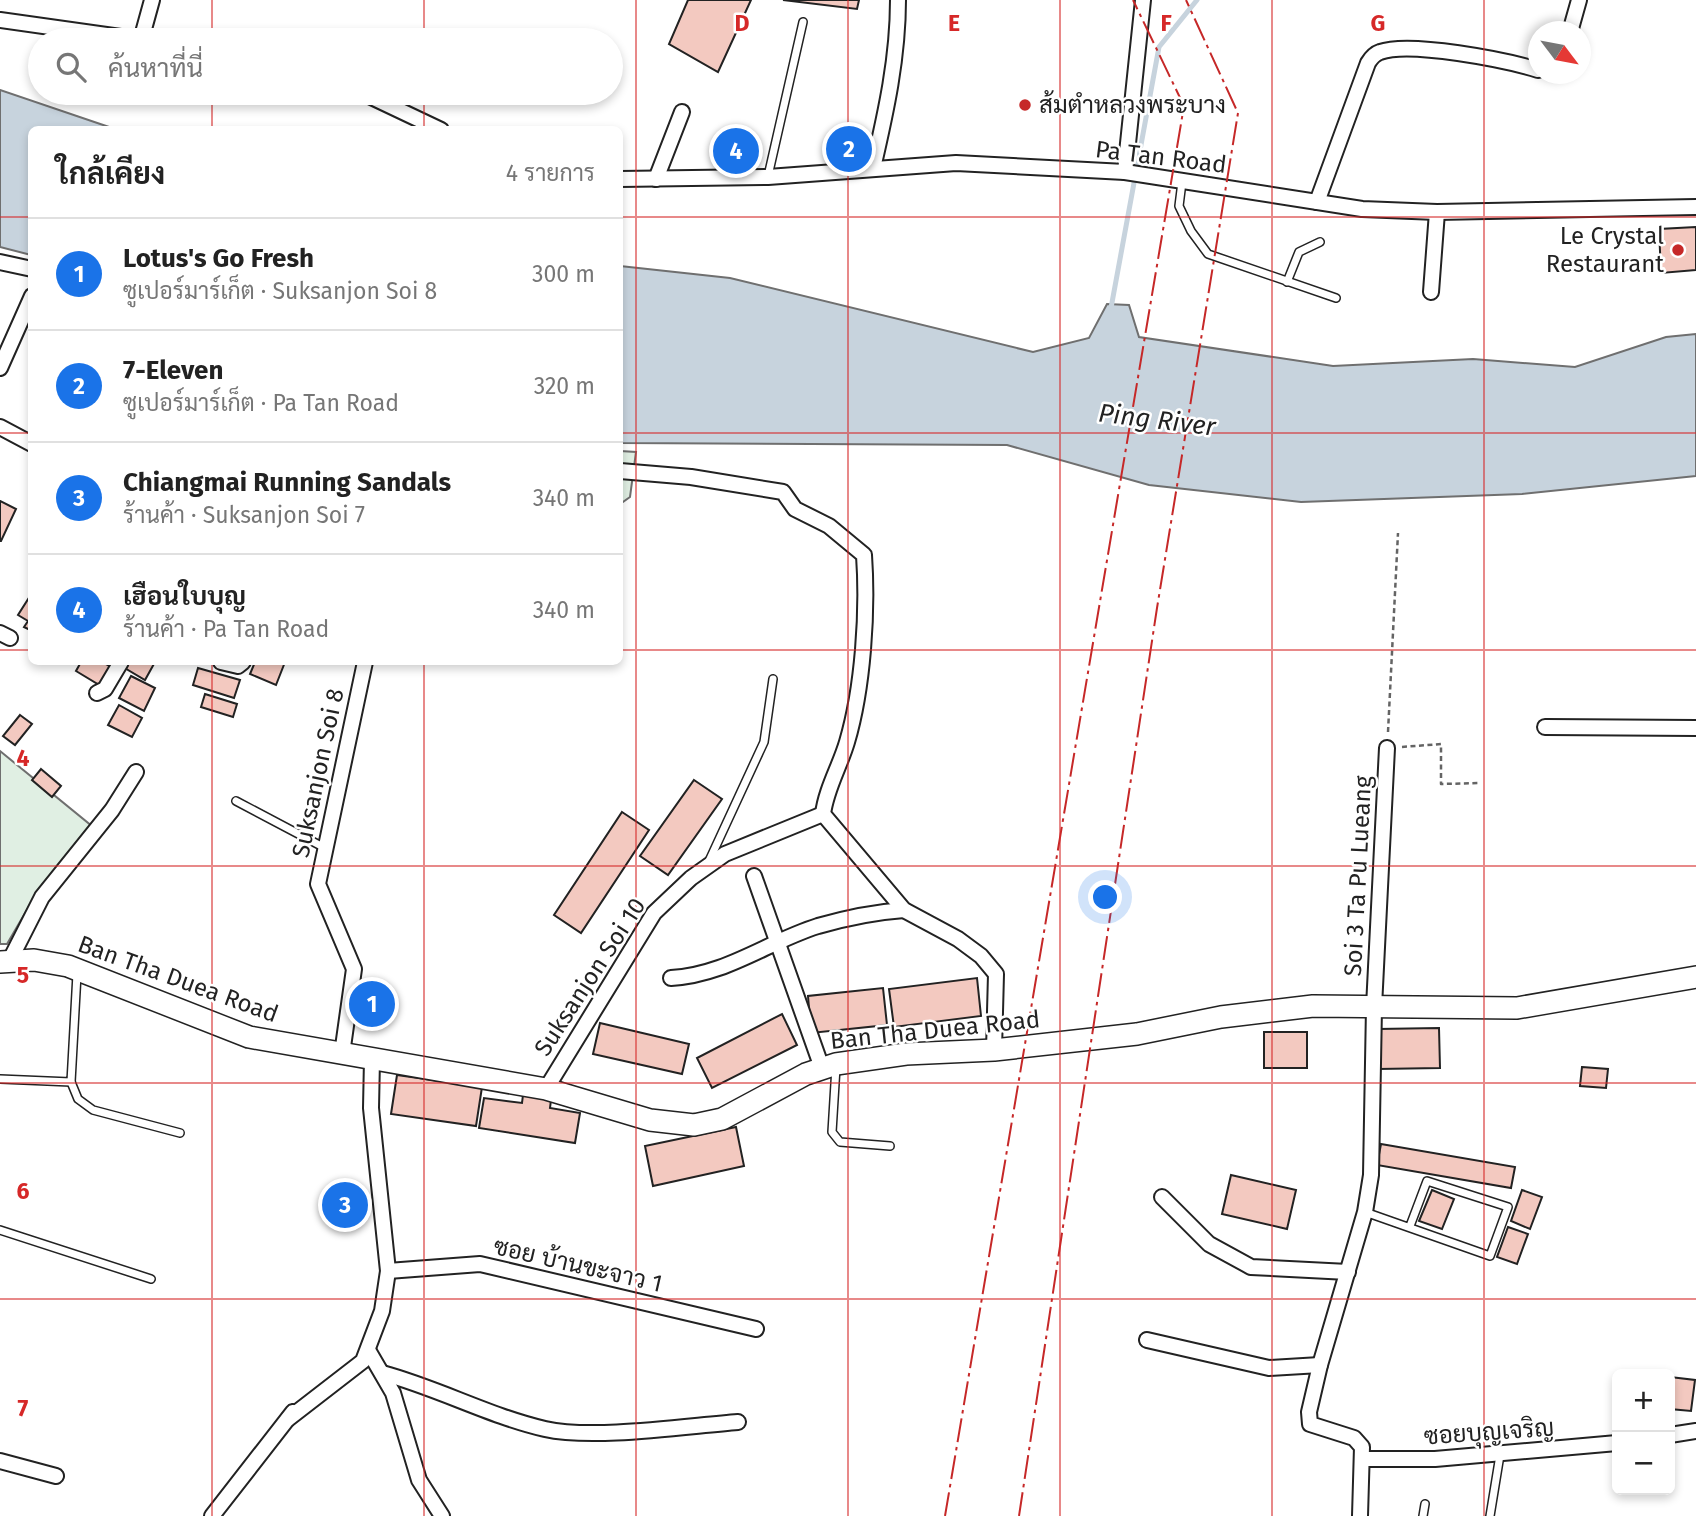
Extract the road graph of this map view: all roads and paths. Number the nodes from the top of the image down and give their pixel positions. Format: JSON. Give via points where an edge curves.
{"nodes":[{"id":1,"x":152,"y":0,"type":"edge"},
{"id":2,"x":898,"y":0,"type":"edge"},
{"id":3,"x":1143,"y":0,"type":"edge"},
{"id":4,"x":1579,"y":0,"type":"edge"},
{"id":5,"x":0,"y":20,"type":"edge"},
{"id":6,"x":1573,"y":21,"type":"edge"},
{"id":7,"x":803,"y":22,"type":"dead end"},
{"id":8,"x":56,"y":28,"type":"edge"},
{"id":9,"x":144,"y":28,"type":"edge"},
{"id":10,"x":1528,"y":67,"type":"edge"},
{"id":11,"x":388,"y":105,"type":"edge"},
{"id":12,"x":682,"y":112,"type":"dead end"},
{"id":13,"x":433,"y":126,"type":"edge"},
{"id":14,"x":873,"y":168,"type":"junction"},
{"id":15,"x":1125,"y":172,"type":"junction"},
{"id":16,"x":768,"y":177,"type":"junction"},
{"id":17,"x":623,"y":179,"type":"edge"},
{"id":18,"x":656,"y":179,"type":"junction"},
{"id":19,"x":1182,"y":181,"type":"junction"},
{"id":20,"x":1317,"y":202,"type":"junction"},
{"id":21,"x":1696,"y":207,"type":"edge"},
{"id":22,"x":1437,"y":212,"type":"junction"},
{"id":23,"x":1320,"y":242,"type":"dead end"},
{"id":24,"x":0,"y":262,"type":"edge"},
{"id":25,"x":28,"y":268,"type":"edge"},
{"id":26,"x":1287,"y":282,"type":"junction"},
{"id":27,"x":1431,"y":292,"type":"dead end"},
{"id":28,"x":1336,"y":298,"type":"dead end"},
{"id":29,"x":28,"y":305,"type":"edge"},
{"id":30,"x":0,"y":368,"type":"edge"},
{"id":31,"x":0,"y":427,"type":"edge"},
{"id":32,"x":28,"y":442,"type":"edge"},
{"id":33,"x":623,"y":471,"type":"edge"},
{"id":34,"x":1398,"y":533,"type":"dead end"},
{"id":35,"x":119,"y":665,"type":"edge"},
{"id":36,"x":364,"y":665,"type":"edge"},
{"id":37,"x":773,"y":679,"type":"dead end"},
{"id":38,"x":97,"y":693,"type":"dead end"},
{"id":39,"x":1545,"y":727,"type":"dead end"},
{"id":40,"x":1696,"y":728,"type":"edge"},
{"id":41,"x":1387,"y":748,"type":"junction"},
{"id":42,"x":136,"y":772,"type":"dead end"},
{"id":43,"x":1480,"y":783,"type":"dead end"},
{"id":44,"x":236,"y":800,"type":"dead end"},
{"id":45,"x":823,"y":814,"type":"junction"},
{"id":46,"x":326,"y":848,"type":"junction"},
{"id":47,"x":706,"y":868,"type":"junction"},
{"id":48,"x":754,"y":876,"type":"dead end"},
{"id":49,"x":904,"y":910,"type":"junction"},
{"id":50,"x":780,"y":943,"type":"junction"},
{"id":51,"x":4,"y":962,"type":"edge"},
{"id":52,"x":78,"y":970,"type":"junction"},
{"id":53,"x":1696,"y":977,"type":"edge"},
{"id":54,"x":671,"y":978,"type":"dead end"},
{"id":55,"x":1374,"y":1007,"type":"junction"},
{"id":56,"x":994,"y":1050,"type":"junction"},
{"id":57,"x":342,"y":1054,"type":"junction"},
{"id":58,"x":372,"y":1059,"type":"junction"},
{"id":59,"x":829,"y":1066,"type":"junction"},
{"id":60,"x":0,"y":1079,"type":"edge"},
{"id":61,"x":71,"y":1082,"type":"junction"},
{"id":62,"x":546,"y":1089,"type":"junction"},
{"id":63,"x":180,"y":1133,"type":"dead end"},
{"id":64,"x":890,"y":1146,"type":"dead end"},
{"id":65,"x":1162,"y":1197,"type":"dead end"},
{"id":66,"x":1365,"y":1212,"type":"junction"},
{"id":67,"x":1410,"y":1226,"type":"junction"},
{"id":68,"x":0,"y":1230,"type":"edge"},
{"id":69,"x":388,"y":1271,"type":"junction"},
{"id":70,"x":1348,"y":1272,"type":"junction"},
{"id":71,"x":151,"y":1279,"type":"dead end"},
{"id":72,"x":755,"y":1329,"type":"dead end"},
{"id":73,"x":1147,"y":1340,"type":"dead end"},
{"id":74,"x":368,"y":1350,"type":"junction"},
{"id":75,"x":1320,"y":1365,"type":"junction"},
{"id":76,"x":382,"y":1373,"type":"junction"},
{"id":77,"x":738,"y":1422,"type":"dead end"},
{"id":78,"x":1696,"y":1431,"type":"edge"},
{"id":79,"x":1675,"y":1434,"type":"edge"},
{"id":80,"x":1612,"y":1444,"type":"edge"},
{"id":81,"x":1500,"y":1455,"type":"junction"},
{"id":82,"x":1364,"y":1459,"type":"junction"},
{"id":83,"x":0,"y":1461,"type":"edge"},
{"id":84,"x":56,"y":1476,"type":"dead end"},
{"id":85,"x":1425,"y":1504,"type":"dead end"},
{"id":86,"x":212,"y":1516,"type":"edge"},
{"id":87,"x":442,"y":1516,"type":"edge"},
{"id":88,"x":1360,"y":1516,"type":"edge"},
{"id":89,"x":1423,"y":1516,"type":"edge"},
{"id":90,"x":1490,"y":1516,"type":"edge"}],
"edges":[{"from":1,"to":9,"type":"street"},
{"from":2,"to":14,"type":"street","via":[[890,95]]},
{"from":3,"to":15,"type":"street"},
{"from":4,"to":6,"type":"street"},
{"from":5,"to":8,"type":"street"},
{"from":7,"to":16,"type":"lane"},
{"from":10,"to":20,"type":"street","via":[[1502,59],[1431,51],[1375,54]]},
{"from":11,"to":13,"type":"street"},
{"from":12,"to":18,"type":"street"},
{"from":14,"to":15,"type":"street","name":"Pa Tan Road","via":[[956,163]]},
{"from":14,"to":16,"type":"street","name":"Pa Tan Road"},
{"from":15,"to":19,"type":"street","name":"Pa Tan Road"},
{"from":16,"to":18,"type":"street","name":"Pa Tan Road"},
{"from":17,"to":18,"type":"street","name":"Pa Tan Road"},
{"from":19,"to":20,"type":"street","name":"Pa Tan Road"},
{"from":19,"to":26,"type":"lane","via":[[1179,206],[1208,254]]},
{"from":20,"to":22,"type":"street","name":"Pa Tan Road"},
{"from":21,"to":22,"type":"street","name":"Pa Tan Road"},
{"from":22,"to":27,"type":"street"},
{"from":23,"to":26,"type":"lane","via":[[1299,252]]},
{"from":24,"to":25,"type":"street"},
{"from":26,"to":28,"type":"lane"},
{"from":29,"to":30,"type":"street"},
{"from":31,"to":32,"type":"street"},
{"from":33,"to":45,"type":"street","via":[[783,492],[794,509],[829,526],[864,555],[858,682],[848,741]]},
{"from":34,"to":41,"type":"path"},
{"from":35,"to":38,"type":"street","via":[[105,689]]},
{"from":36,"to":46,"type":"street","name":"Suksanjon Soi 8"},
{"from":37,"to":47,"type":"lane","via":[[764,742]]},
{"from":39,"to":40,"type":"street"},
{"from":41,"to":43,"type":"path","via":[[1441,744],[1441,784]]},
{"from":41,"to":55,"type":"street","name":"Soi 3 Ta Pu Lueang"},
{"from":42,"to":51,"type":"street","via":[[112,810],[42,897]]},
{"from":44,"to":46,"type":"lane"},
{"from":45,"to":47,"type":"street","name":"Suksanjon Soi 10","via":[[725,854]]},
{"from":45,"to":49,"type":"street"},
{"from":46,"to":57,"type":"street","name":"Suksanjon Soi 8","via":[[318,884],[354,970]]},
{"from":47,"to":62,"type":"street","name":"Suksanjon Soi 10","via":[[653,913]]},
{"from":48,"to":50,"type":"street"},
{"from":49,"to":50,"type":"street","via":[[818,927]]},
{"from":49,"to":56,"type":"street","via":[[958,939],[996,974]]},
{"from":50,"to":54,"type":"street","via":[[699,977]]},
{"from":50,"to":59,"type":"street"},
{"from":51,"to":52,"type":"street","name":"Ban Tha Duea Road","via":[[34,960]]},
{"from":52,"to":57,"type":"street","name":"Ban Tha Duea Road","via":[[249,1037]]},
{"from":52,"to":61,"type":"lane"},
{"from":53,"to":55,"type":"street","name":"Ban Tha Duea Road","via":[[1517,1007]]},
{"from":55,"to":56,"type":"street","name":"Ban Tha Duea Road","via":[[1286,1009],[1136,1034]]},
{"from":55,"to":66,"type":"street","name":"Soi 3 Ta Pu Lueang","via":[[1371,1175]]},
{"from":56,"to":59,"type":"street","name":"Ban Tha Duea Road","via":[[906,1054]]},
{"from":57,"to":58,"type":"street","name":"Ban Tha Duea Road"},
{"from":58,"to":62,"type":"street","name":"Ban Tha Duea Road"},
{"from":58,"to":69,"type":"street","via":[[371,1108]]},
{"from":59,"to":62,"type":"street","name":"Ban Tha Duea Road","via":[[722,1119],[694,1125],[649,1120]]},
{"from":59,"to":64,"type":"lane","via":[[832,1132],[839,1142]]},
{"from":60,"to":61,"type":"lane"},
{"from":61,"to":63,"type":"lane","via":[[78,1099],[93,1110]]},
{"from":65,"to":70,"type":"street","via":[[1209,1244],[1251,1267]]},
{"from":66,"to":67,"type":"lane"},
{"from":66,"to":70,"type":"street","name":"Soi 3 Ta Pu Lueang"},
{"from":67,"to":67,"type":"lane","via":[[1427,1181],[1508,1207],[1490,1256]]},
{"from":68,"to":71,"type":"lane"},
{"from":69,"to":72,"type":"street","name":"ซอย บ้านขะจาว 1","via":[[480,1264]]},
{"from":69,"to":74,"type":"street","via":[[382,1311]]},
{"from":70,"to":75,"type":"street","name":"Soi 3 Ta Pu Lueang"},
{"from":73,"to":75,"type":"street","via":[[1269,1368]]},
{"from":74,"to":76,"type":"street"},
{"from":74,"to":86,"type":"street","via":[[358,1352],[300,1401]]},
{"from":75,"to":82,"type":"street","name":"Soi 3 Ta Pu Lueang","via":[[1310,1423],[1354,1438]]},
{"from":76,"to":77,"type":"street","via":[[547,1429],[594,1432]]},
{"from":76,"to":87,"type":"street","via":[[393,1393],[419,1480]]},
{"from":78,"to":79,"type":"street"},
{"from":80,"to":81,"type":"street","name":"ซอยบุญเจริญ"},
{"from":81,"to":82,"type":"street","name":"ซอยบุญเจริญ"},
{"from":81,"to":90,"type":"lane"},
{"from":82,"to":88,"type":"street"},
{"from":83,"to":84,"type":"street"},
{"from":85,"to":89,"type":"lane"}]}
